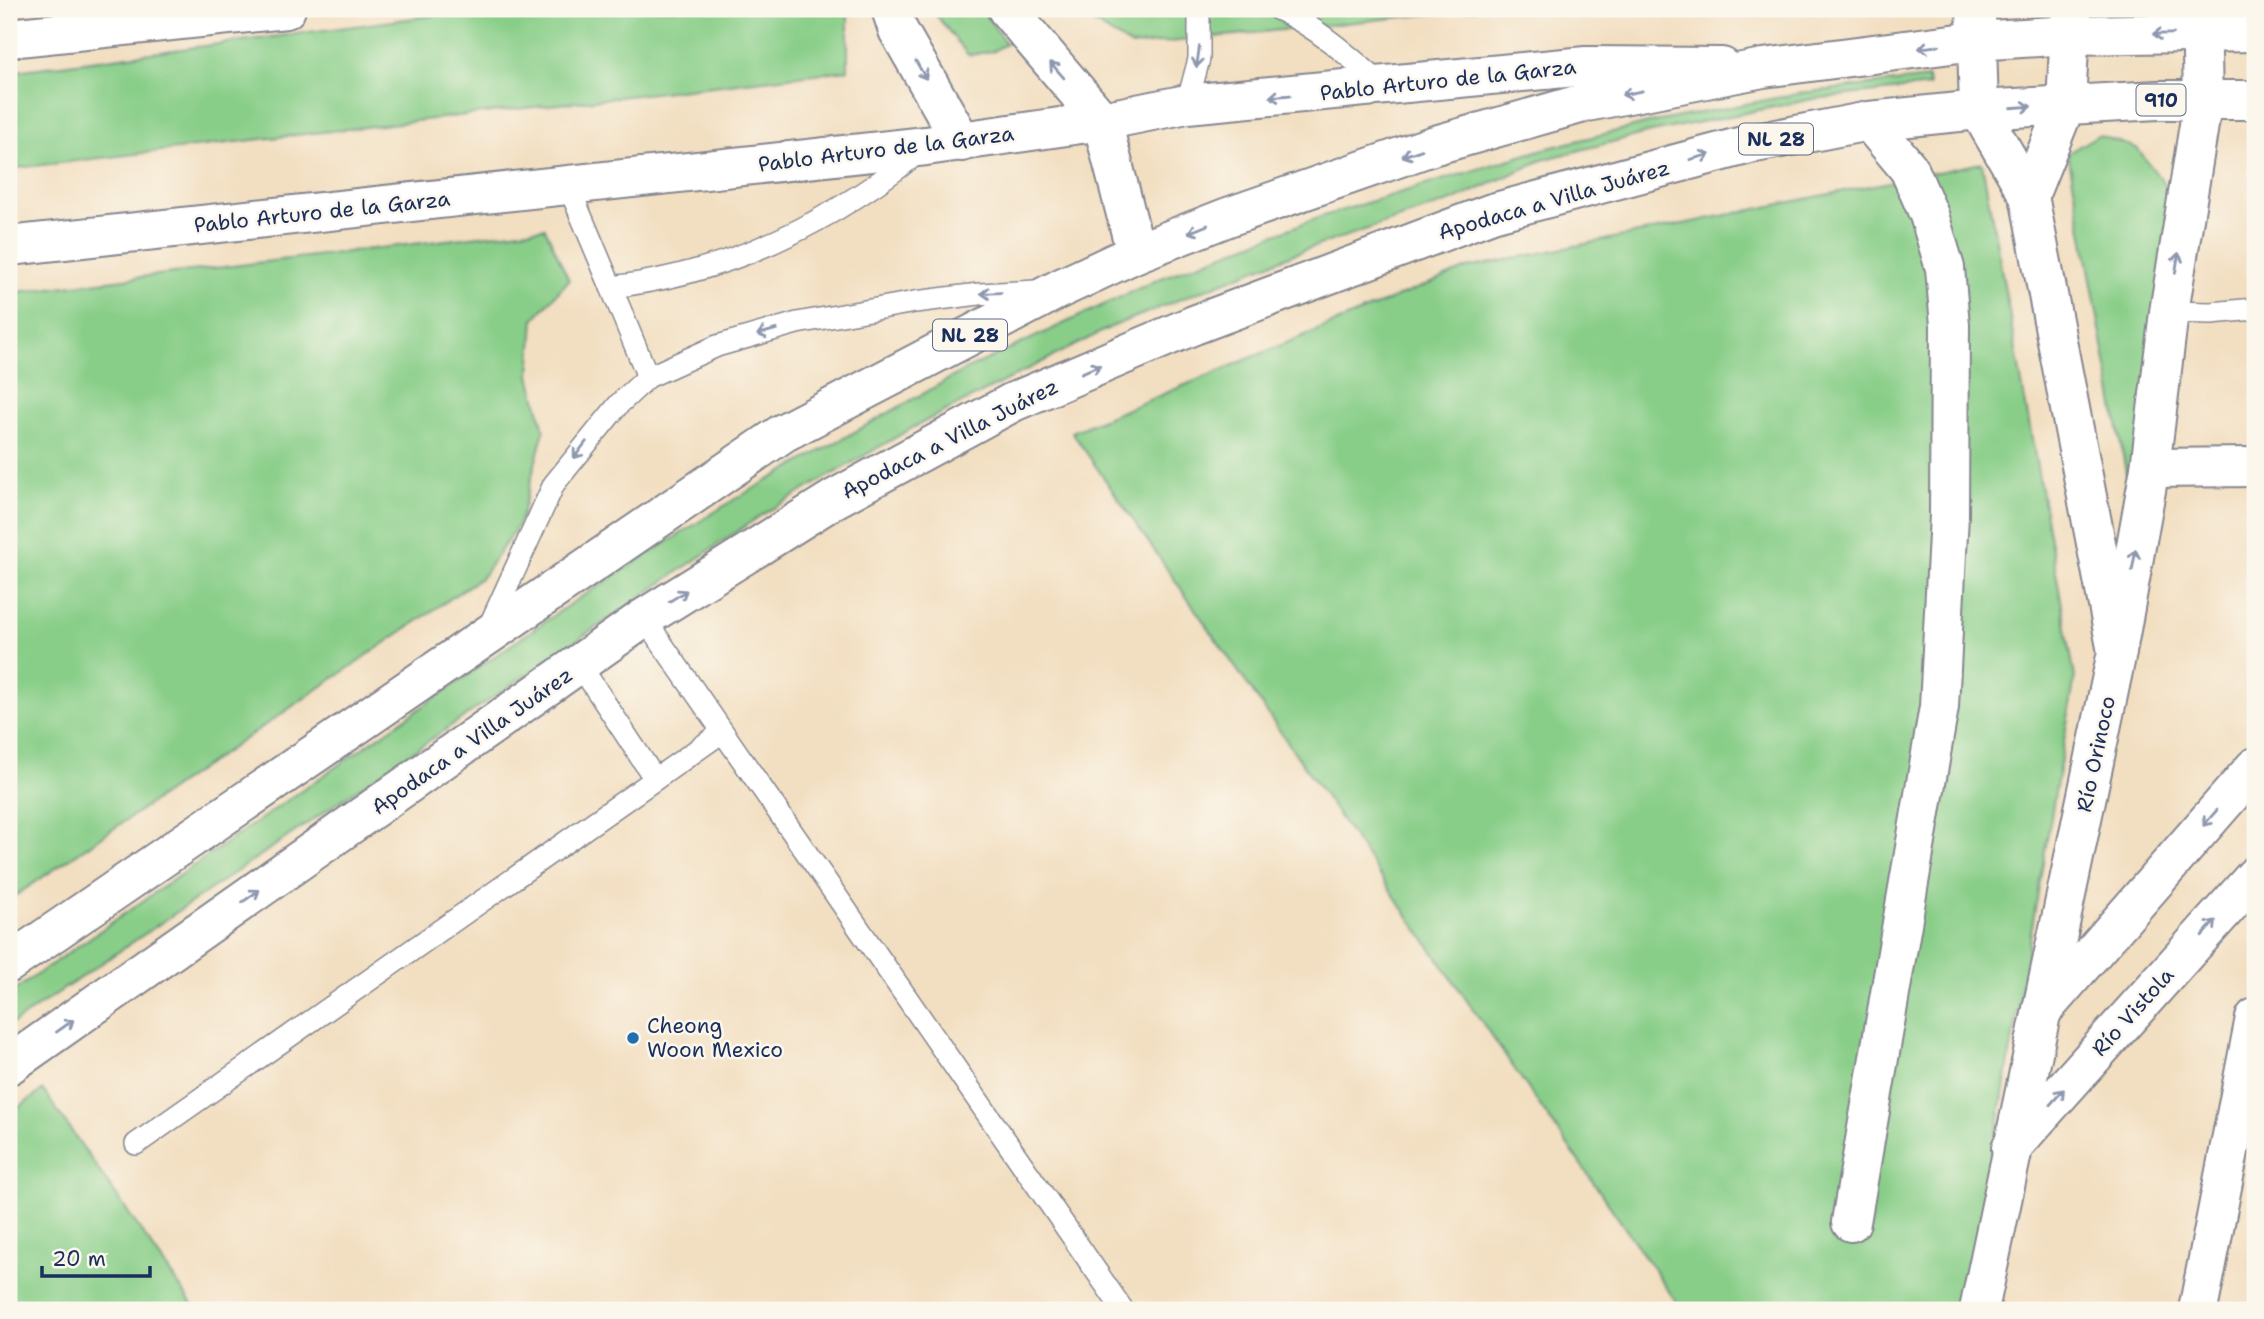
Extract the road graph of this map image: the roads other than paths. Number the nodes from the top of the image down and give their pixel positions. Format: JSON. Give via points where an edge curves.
{"nodes":[{"id":1,"x":891,"y":9,"type":"edge"},
{"id":2,"x":1007,"y":9,"type":"edge"},
{"id":3,"x":1199,"y":9,"type":"edge"},
{"id":4,"x":1277,"y":9,"type":"edge"},
{"id":5,"x":270,"y":10,"type":"edge"},
{"id":6,"x":2202,"y":21,"type":"edge"},
{"id":7,"x":2071,"y":22,"type":"edge"},
{"id":8,"x":1975,"y":25,"type":"edge"},
{"id":9,"x":31,"y":28,"type":"edge"},
{"id":10,"x":2255,"y":32,"type":"edge"},
{"id":11,"x":1763,"y":68,"type":"junction"},
{"id":12,"x":1382,"y":85,"type":"junction"},
{"id":13,"x":2203,"y":100,"type":"junction"},
{"id":14,"x":2255,"y":100,"type":"edge"},
{"id":15,"x":1187,"y":104,"type":"junction"},
{"id":16,"x":2066,"y":104,"type":"junction"},
{"id":17,"x":1979,"y":110,"type":"junction"},
{"id":18,"x":1101,"y":121,"type":"junction"},
{"id":19,"x":1869,"y":121,"type":"junction"},
{"id":20,"x":2255,"y":124,"type":"edge"},
{"id":21,"x":944,"y":144,"type":"junction"},
{"id":22,"x":568,"y":185,"type":"junction"},
{"id":23,"x":2029,"y":196,"type":"junction"},
{"id":24,"x":9,"y":246,"type":"edge"},
{"id":25,"x":1136,"y":253,"type":"junction"},
{"id":26,"x":611,"y":287,"type":"junction"},
{"id":27,"x":1059,"y":289,"type":"junction"},
{"id":28,"x":2255,"y":309,"type":"edge"},
{"id":29,"x":2169,"y":312,"type":"junction"},
{"id":30,"x":648,"y":377,"type":"junction"},
{"id":31,"x":2255,"y":467,"type":"edge"},
{"id":32,"x":2150,"y":468,"type":"junction"},
{"id":33,"x":644,"y":618,"type":"junction"},
{"id":34,"x":484,"y":637,"type":"junction"},
{"id":35,"x":2117,"y":652,"type":"junction"},
{"id":36,"x":580,"y":665,"type":"junction"},
{"id":37,"x":721,"y":733,"type":"junction"},
{"id":38,"x":2255,"y":767,"type":"edge"},
{"id":39,"x":655,"y":779,"type":"junction"},
{"id":40,"x":2255,"y":876,"type":"edge"},
{"id":41,"x":9,"y":963,"type":"edge"},
{"id":42,"x":2042,"y":1011,"type":"junction"},
{"id":43,"x":2255,"y":1018,"type":"edge"},
{"id":44,"x":9,"y":1065,"type":"edge"},
{"id":45,"x":136,"y":1144,"type":"dead end"},
{"id":46,"x":2011,"y":1148,"type":"junction"},
{"id":47,"x":1851,"y":1222,"type":"dead end"},
{"id":48,"x":1123,"y":1310,"type":"edge"},
{"id":49,"x":1979,"y":1310,"type":"edge"},
{"id":50,"x":2198,"y":1310,"type":"edge"}],
"edges":[{"from":1,"to":21,"type":"street","one_way":true},
{"from":18,"to":2,"type":"street","one_way":true},
{"from":3,"to":15,"type":"lane","one_way":true,"via":[[1199,59]]},
{"from":4,"to":12,"type":"lane","via":[[1338,47]]},
{"from":5,"to":9,"type":"street"},
{"from":6,"to":7,"type":"street","one_way":true},
{"from":6,"to":10,"type":"street"},
{"from":6,"to":13,"type":"street"},
{"from":7,"to":8,"type":"street","number":"NL 28"},
{"from":7,"to":16,"type":"street"},
{"from":8,"to":11,"type":"street","number":"NL 28","one_way":true},
{"from":8,"to":17,"type":"street"},
{"from":11,"to":12,"type":"street","name":"Pablo Arturo de la Garza","via":[[1586,66]]},
{"from":11,"to":25,"type":"street","number":"NL 28","one_way":true,"via":[[1587,102],[1432,146]]},
{"from":12,"to":15,"type":"street","name":"Pablo Arturo de la Garza","one_way":true},
{"from":13,"to":14,"type":"street","number":"910"},
{"from":13,"to":16,"type":"street","number":"910"},
{"from":13,"to":20,"type":"street"},
{"from":29,"to":13,"type":"street","one_way":true},
{"from":15,"to":18,"type":"street","name":"Pablo Arturo de la Garza"},
{"from":17,"to":16,"type":"street","name":"Apodaca a Villa Juárez","number":"NL 28","one_way":true},
{"from":16,"to":23,"type":"street"},
{"from":17,"to":19,"type":"street","name":"Apodaca a Villa Juárez","number":"NL 28"},
{"from":17,"to":23,"type":"street","name":"Río Orinoco"},
{"from":18,"to":21,"type":"street","name":"Pablo Arturo de la Garza"},
{"from":18,"to":25,"type":"street"},
{"from":33,"to":19,"type":"street","name":"Apodaca a Villa Juárez","number":"NL 28","one_way":true,"via":[[834,499],[1013,402],[1194,325],[1492,213],[1750,144]]},
{"from":19,"to":47,"type":"street","via":[[1909,169],[1945,268],[1950,325],[1949,514],[1939,707]]},
{"from":21,"to":22,"type":"street","name":"Pablo Arturo de la Garza"},
{"from":21,"to":26,"type":"lane","via":[[764,249],[657,282]]},
{"from":22,"to":24,"type":"street","name":"Pablo Arturo de la Garza"},
{"from":22,"to":26,"type":"lane"},
{"from":23,"to":35,"type":"street","name":"Río Orinoco"},
{"from":25,"to":27,"type":"street","number":"NL 28"},
{"from":26,"to":30,"type":"lane"},
{"from":27,"to":30,"type":"lane","one_way":true,"via":[[915,302],[797,323],[717,346]]},
{"from":27,"to":34,"type":"street","number":"NL 28","via":[[783,433]]},
{"from":28,"to":29,"type":"lane"},
{"from":29,"to":32,"type":"street"},
{"from":30,"to":34,"type":"lane","one_way":true,"via":[[619,404],[554,484]]},
{"from":31,"to":32,"type":"street"},
{"from":35,"to":32,"type":"street","one_way":true},
{"from":33,"to":36,"type":"street","name":"Apodaca a Villa Juárez","number":"NL 28"},
{"from":33,"to":37,"type":"lane"},
{"from":34,"to":41,"type":"street","number":"NL 28"},
{"from":35,"to":42,"type":"street","name":"Río Orinoco"},
{"from":36,"to":39,"type":"lane"},
{"from":44,"to":36,"type":"street","name":"Apodaca a Villa Juárez","number":"NL 28","one_way":true},
{"from":37,"to":39,"type":"lane"},
{"from":37,"to":48,"type":"lane"},
{"from":38,"to":42,"type":"street","one_way":true},
{"from":39,"to":45,"type":"lane"},
{"from":46,"to":40,"type":"street","name":"Río Vistola","one_way":true},
{"from":42,"to":46,"type":"street","name":"Río Orinoco"},
{"from":43,"to":50,"type":"street"},
{"from":46,"to":49,"type":"street","name":"Río Orinoco"}]}
